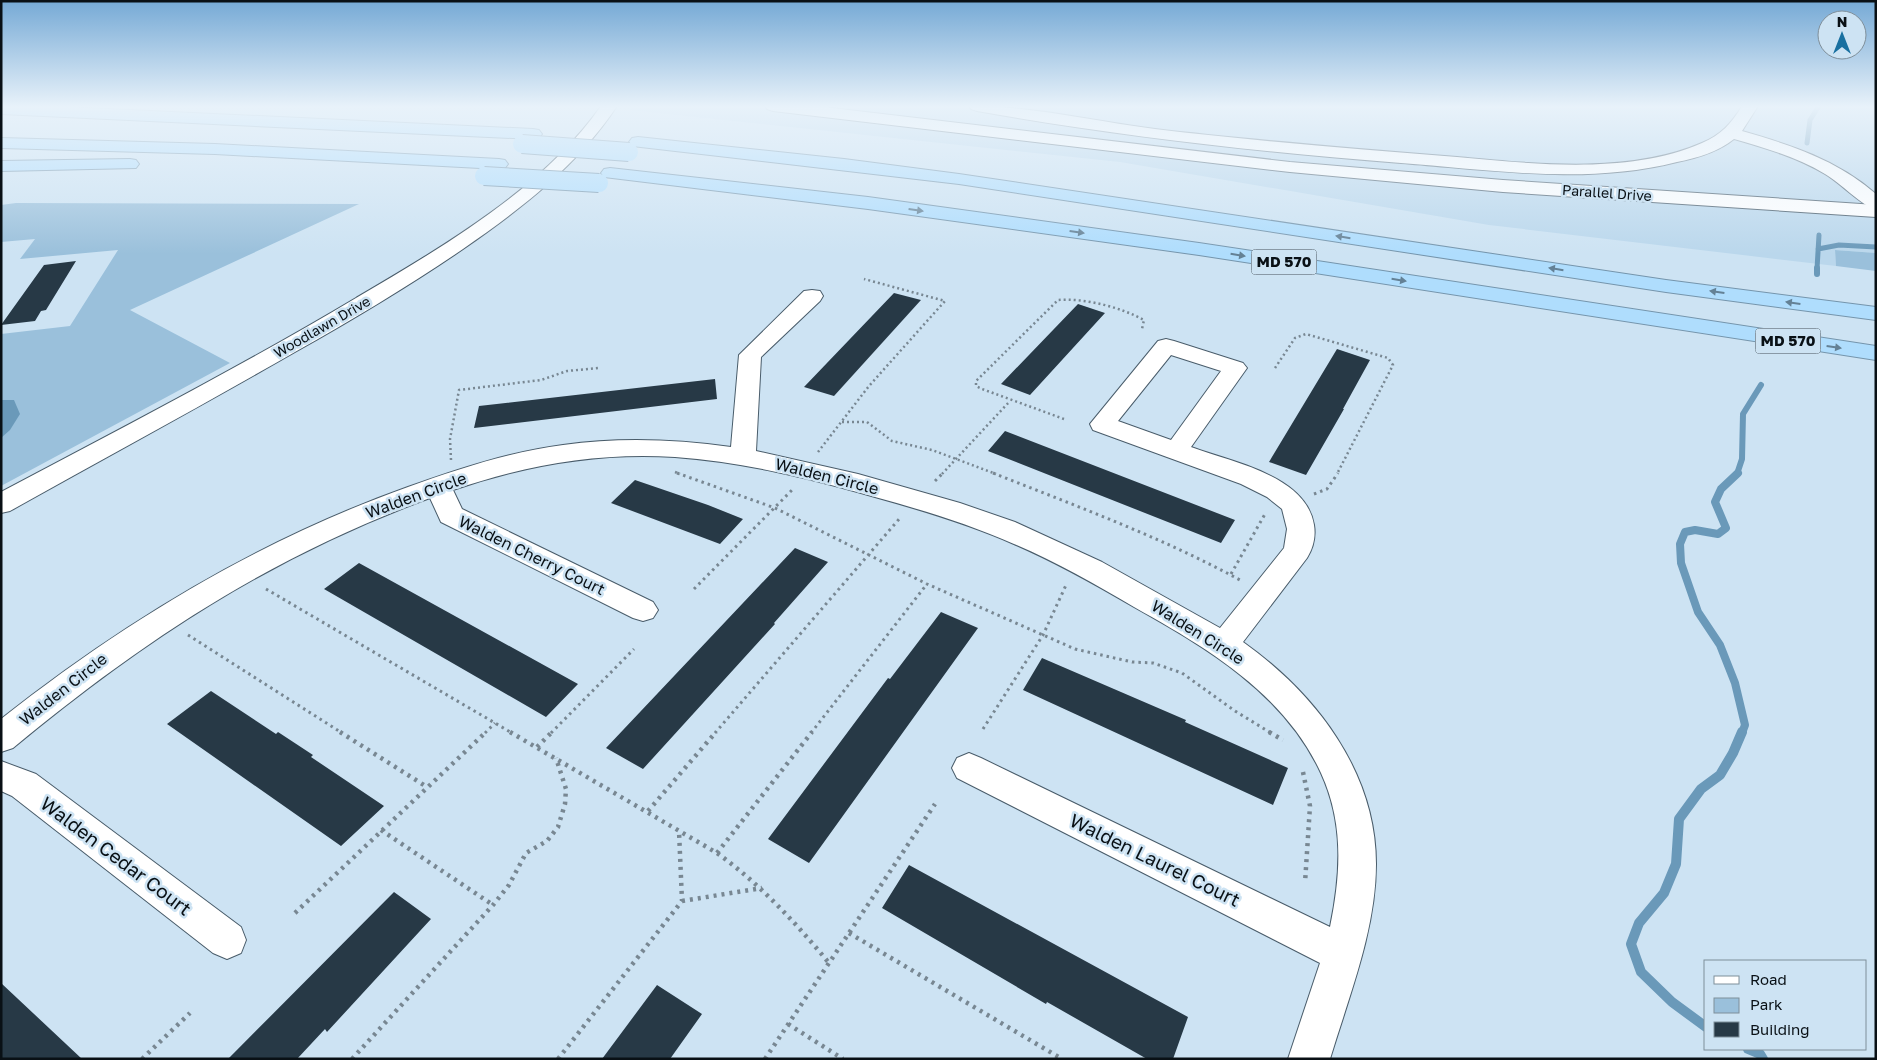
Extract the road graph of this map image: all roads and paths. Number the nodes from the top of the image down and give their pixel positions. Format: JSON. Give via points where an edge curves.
{"nodes":[{"id":1,"x":349,"y":155,"type":"edge"},
{"id":2,"x":570,"y":155,"type":"edge"},
{"id":3,"x":700,"y":155,"type":"edge"},
{"id":4,"x":1192,"y":155,"type":"edge"},
{"id":5,"x":1371,"y":155,"type":"edge"},
{"id":6,"x":1679,"y":155,"type":"edge"},
{"id":7,"x":1799,"y":155,"type":"edge"},
{"id":8,"x":1,"y":166,"type":"edge"},
{"id":9,"x":604,"y":178,"type":"junction"},
{"id":10,"x":1876,"y":204,"type":"edge"},
{"id":11,"x":1876,"y":211,"type":"edge"},
{"id":12,"x":864,"y":279,"type":"dead end"},
{"id":13,"x":812,"y":296,"type":"dead end"},
{"id":14,"x":1876,"y":314,"type":"edge"},
{"id":15,"x":1142,"y":329,"type":"dead end"},
{"id":16,"x":1876,"y":353,"type":"edge"},
{"id":17,"x":598,"y":368,"type":"dead end"},
{"id":18,"x":1275,"y":368,"type":"dead end"},
{"id":19,"x":1010,"y":400,"type":"junction"},
{"id":20,"x":1064,"y":420,"type":"dead end"},
{"id":21,"x":842,"y":422,"type":"junction"},
{"id":22,"x":1176,"y":452,"type":"junction"},
{"id":23,"x":743,"y":456,"type":"junction"},
{"id":24,"x":815,"y":457,"type":"dead end"},
{"id":25,"x":957,"y":458,"type":"junction"},
{"id":26,"x":672,"y":471,"type":"dead end"},
{"id":27,"x":445,"y":475,"type":"junction"},
{"id":28,"x":934,"y":483,"type":"dead end"},
{"id":29,"x":799,"y":484,"type":"dead end"},
{"id":30,"x":1312,"y":495,"type":"dead end"},
{"id":31,"x":1,"y":504,"type":"edge"},
{"id":32,"x":775,"y":508,"type":"junction"},
{"id":33,"x":1269,"y":508,"type":"dead end"},
{"id":34,"x":904,"y":515,"type":"dead end"},
{"id":35,"x":868,"y":556,"type":"junction"},
{"id":36,"x":1231,"y":574,"type":"junction"},
{"id":37,"x":1068,"y":581,"type":"dead end"},
{"id":38,"x":1243,"y":582,"type":"dead end"},
{"id":39,"x":259,"y":584,"type":"dead end"},
{"id":40,"x":927,"y":584,"type":"junction"},
{"id":41,"x":694,"y":589,"type":"dead end"},
{"id":42,"x":643,"y":610,"type":"dead end"},
{"id":43,"x":180,"y":629,"type":"dead end"},
{"id":44,"x":1043,"y":636,"type":"junction"},
{"id":45,"x":1224,"y":645,"type":"junction"},
{"id":46,"x":634,"y":649,"type":"dead end"},
{"id":47,"x":495,"y":723,"type":"junction"},
{"id":48,"x":983,"y":729,"type":"dead end"},
{"id":49,"x":1,"y":738,"type":"edge"},
{"id":50,"x":1285,"y":741,"type":"dead end"},
{"id":51,"x":537,"y":747,"type":"junction"},
{"id":52,"x":556,"y":758,"type":"junction"},
{"id":53,"x":1300,"y":764,"type":"dead end"},
{"id":54,"x":969,"y":768,"type":"dead end"},
{"id":55,"x":1,"y":776,"type":"edge"},
{"id":56,"x":427,"y":787,"type":"junction"},
{"id":57,"x":935,"y":804,"type":"dead end"},
{"id":58,"x":648,"y":811,"type":"junction"},
{"id":59,"x":381,"y":830,"type":"junction"},
{"id":60,"x":679,"y":830,"type":"junction"},
{"id":61,"x":717,"y":853,"type":"junction"},
{"id":62,"x":1305,"y":883,"type":"dead end"},
{"id":63,"x":762,"y":888,"type":"junction"},
{"id":64,"x":682,"y":901,"type":"junction"},
{"id":65,"x":493,"y":905,"type":"junction"},
{"id":66,"x":295,"y":913,"type":"dead end"},
{"id":67,"x":850,"y":933,"type":"junction"},
{"id":68,"x":227,"y":940,"type":"dead end"},
{"id":69,"x":1341,"y":953,"type":"junction"},
{"id":70,"x":830,"y":963,"type":"junction"},
{"id":71,"x":190,"y":1013,"type":"dead end"},
{"id":72,"x":788,"y":1024,"type":"junction"},
{"id":73,"x":142,"y":1059,"type":"edge"},
{"id":74,"x":352,"y":1059,"type":"edge"},
{"id":75,"x":558,"y":1059,"type":"edge"},
{"id":76,"x":765,"y":1059,"type":"edge"},
{"id":77,"x":844,"y":1059,"type":"edge"},
{"id":78,"x":1062,"y":1059,"type":"edge"},
{"id":79,"x":1309,"y":1059,"type":"edge"}],
"edges":[{"from":1,"to":9,"type":"highway","via":[[499,164]]},
{"from":2,"to":31,"type":"street","name":"Woodlawn Drive","via":[[457,245],[382,294]]},
{"from":14,"to":3,"type":"highway","number":"MD 570","one_way":true,"bridge":true,"via":[[1224,219]]},
{"from":4,"to":11,"type":"street","name":"Parallel Drive","via":[[1494,185]]},
{"from":5,"to":6,"type":"street","via":[[1558,169],[1623,166]]},
{"from":7,"to":10,"type":"street","via":[[1842,176]]},
{"from":8,"to":9,"type":"highway","bridge":true,"via":[[198,164]]},
{"from":9,"to":16,"type":"highway","number":"MD 570","one_way":true,"via":[[868,203],[1199,248]]},
{"from":12,"to":21,"type":"path","via":[[945,301],[869,386]]},
{"from":13,"to":23,"type":"street","via":[[750,355]]},
{"from":15,"to":19,"type":"path","via":[[1144,320],[1131,314],[1070,298],[1058,300],[976,381],[976,386]]},
{"from":17,"to":27,"type":"path","via":[[567,371],[541,380],[459,390]]},
{"from":18,"to":30,"type":"path","via":[[1296,338],[1306,334],[1388,358],[1393,365],[1334,480],[1327,489]]},
{"from":19,"to":20,"type":"path"},
{"from":19,"to":25,"type":"path"},
{"from":21,"to":24,"type":"path"},
{"from":21,"to":25,"type":"path","via":[[867,422],[892,441]]},
{"from":22,"to":22,"type":"street","via":[[1235,368],[1166,346],[1102,424]]},
{"from":22,"to":45,"type":"street","via":[[1279,491],[1291,503],[1302,531],[1297,551]]},
{"from":23,"to":27,"type":"street","name":"Walden Circle","via":[[670,448],[587,450]]},
{"from":23,"to":45,"type":"street","name":"Walden Circle","via":[[809,469],[942,507],[1005,529],[1095,571]]},
{"from":25,"to":28,"type":"path"},
{"from":25,"to":36,"type":"path","via":[[1160,540]]},
{"from":26,"to":32,"type":"path"},
{"from":27,"to":42,"type":"street","name":"Walden Cherry Court","via":[[451,516]]},
{"from":27,"to":49,"type":"street","name":"Walden Circle","via":[[316,534],[203,592],[87,669]]},
{"from":29,"to":32,"type":"path"},
{"from":32,"to":35,"type":"path"},
{"from":32,"to":41,"type":"path"},
{"from":33,"to":36,"type":"path"},
{"from":34,"to":35,"type":"path"},
{"from":35,"to":40,"type":"path"},
{"from":35,"to":58,"type":"path"},
{"from":36,"to":38,"type":"path"},
{"from":37,"to":44,"type":"path"},
{"from":39,"to":47,"type":"path"},
{"from":40,"to":44,"type":"path"},
{"from":40,"to":61,"type":"path"},
{"from":43,"to":56,"type":"path"},
{"from":44,"to":48,"type":"path"},
{"from":44,"to":50,"type":"path","via":[[1075,649],[1132,662],[1153,663],[1182,672],[1235,711]]},
{"from":45,"to":69,"type":"street","name":"Walden Circle","via":[[1256,668],[1299,710],[1329,753],[1352,806],[1359,862],[1353,907]]},
{"from":46,"to":51,"type":"path"},
{"from":47,"to":51,"type":"path"},
{"from":47,"to":56,"type":"path"},
{"from":51,"to":52,"type":"path"},
{"from":52,"to":58,"type":"path"},
{"from":52,"to":65,"type":"path","via":[[566,789],[558,827],[547,841],[526,853],[509,885]]},
{"from":53,"to":62,"type":"path","via":[[1310,806]]},
{"from":54,"to":69,"type":"street","name":"Walden Laurel Court"},
{"from":55,"to":68,"type":"street","name":"Walden Cedar Court","via":[[24,785]]},
{"from":56,"to":59,"type":"path"},
{"from":57,"to":67,"type":"path"},
{"from":58,"to":60,"type":"path"},
{"from":59,"to":65,"type":"path"},
{"from":59,"to":66,"type":"path"},
{"from":60,"to":61,"type":"path"},
{"from":60,"to":64,"type":"path"},
{"from":61,"to":63,"type":"path"},
{"from":63,"to":64,"type":"path"},
{"from":63,"to":70,"type":"path"},
{"from":64,"to":75,"type":"path"},
{"from":65,"to":74,"type":"path"},
{"from":67,"to":70,"type":"path"},
{"from":67,"to":78,"type":"path"},
{"from":69,"to":79,"type":"street","name":"Walden Circle"},
{"from":70,"to":72,"type":"path"},
{"from":71,"to":73,"type":"path"},
{"from":72,"to":76,"type":"path"},
{"from":72,"to":77,"type":"path"}]}
